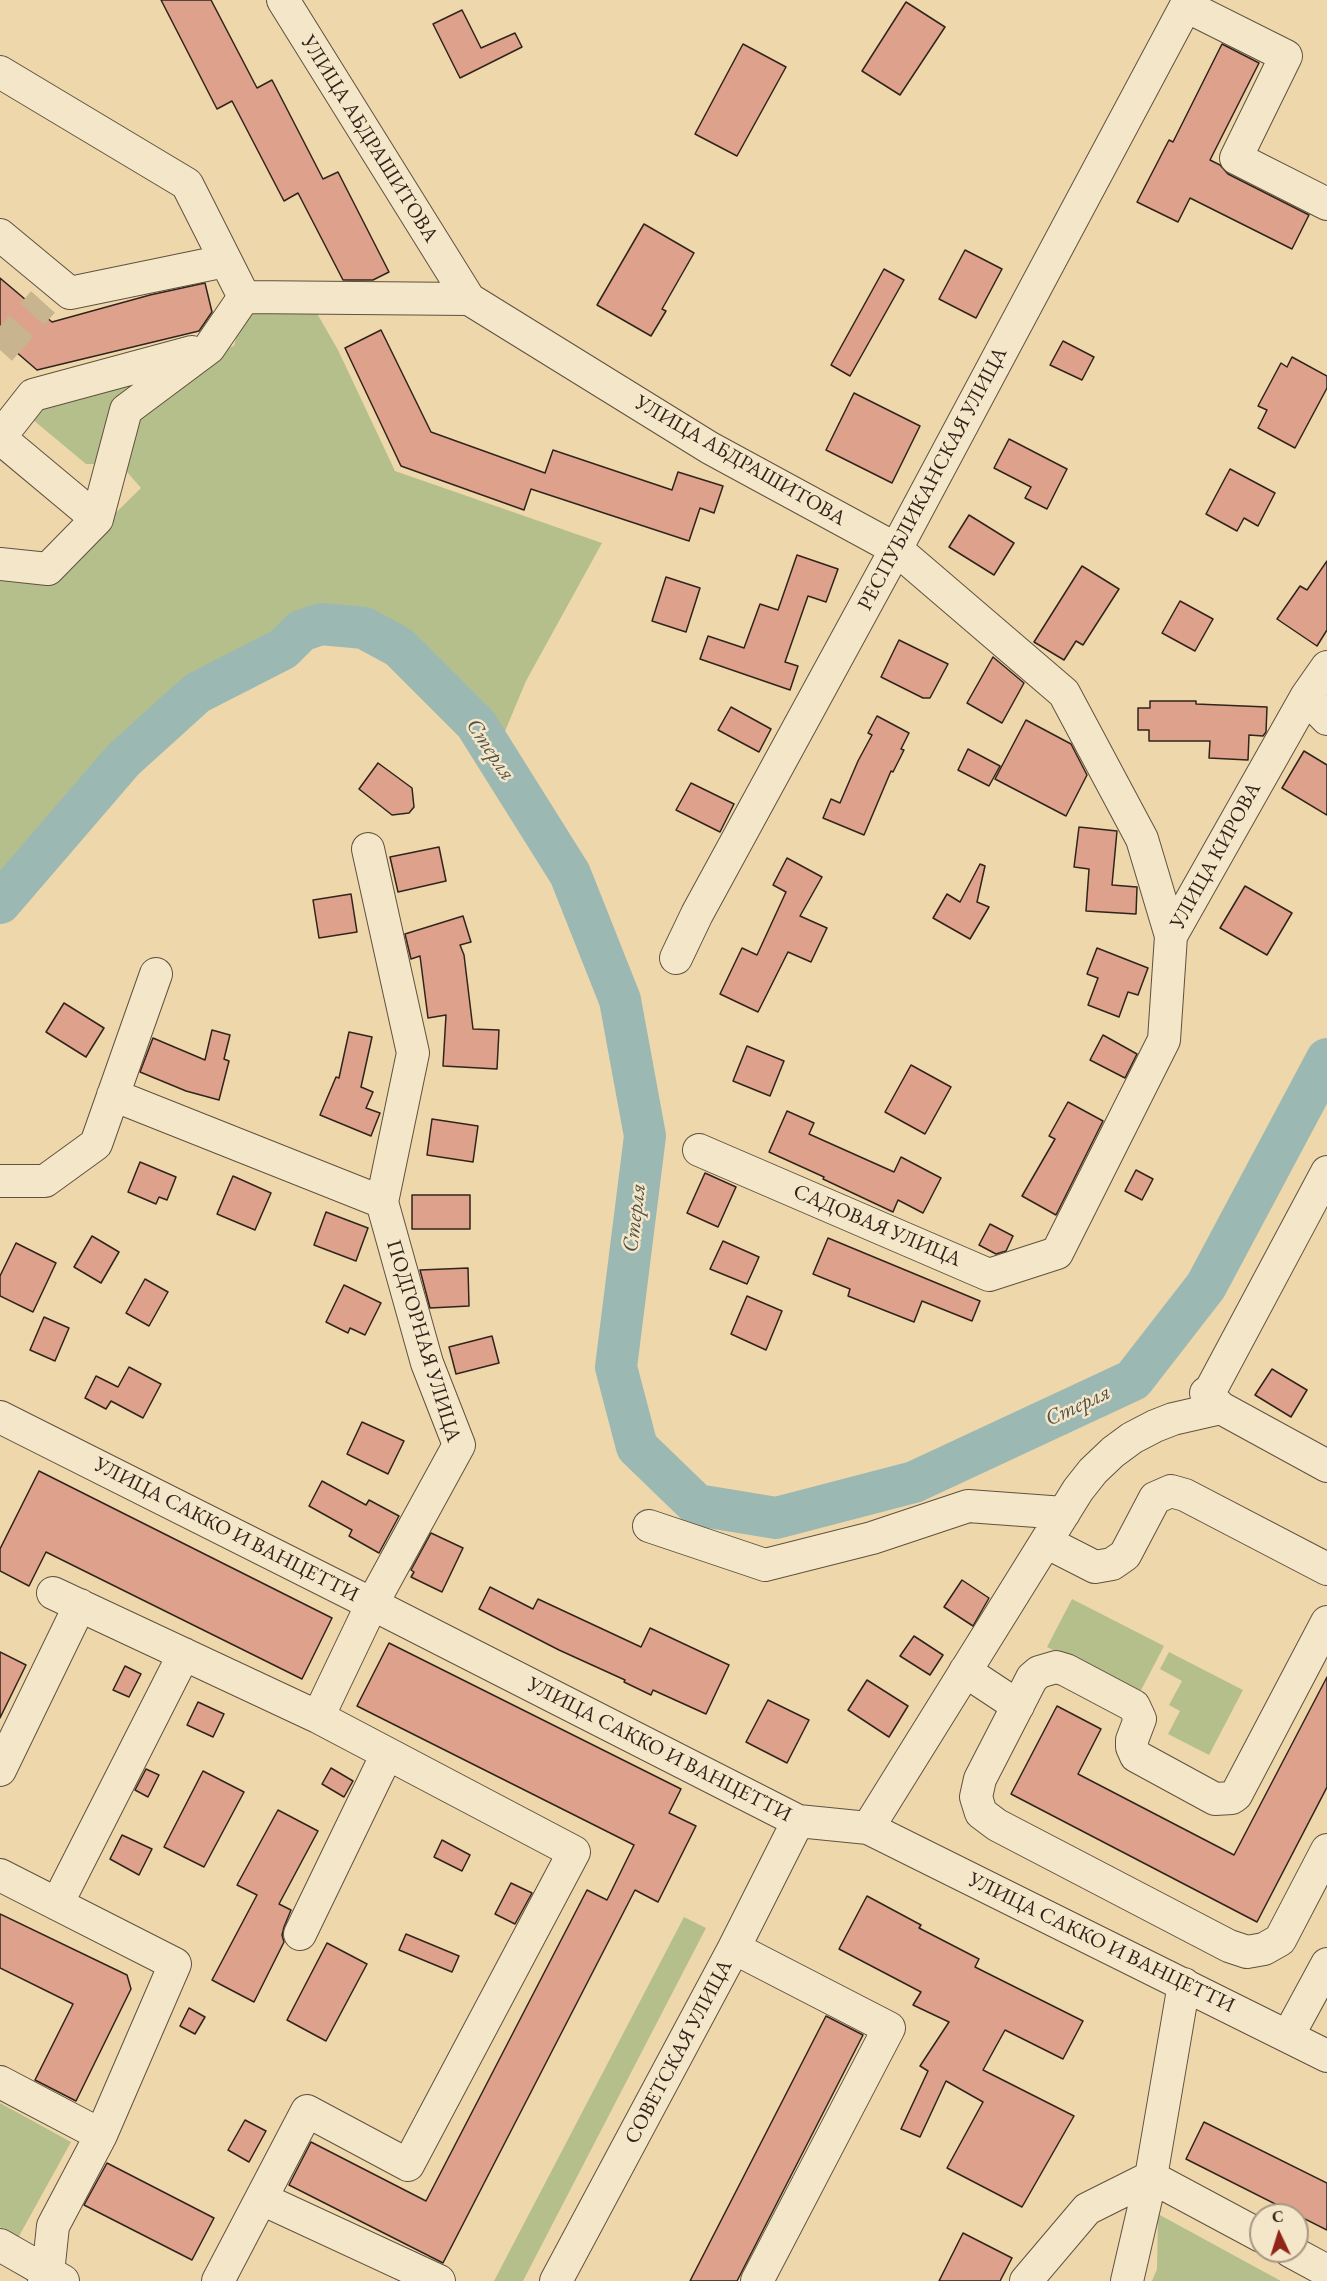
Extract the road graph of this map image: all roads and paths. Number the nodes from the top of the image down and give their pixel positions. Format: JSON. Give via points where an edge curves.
{"nodes":[{"id":1,"x":282,"y":0,"type":"edge"},
{"id":2,"x":1188,"y":3,"type":"edge"},
{"id":3,"x":0,"y":72,"type":"edge"},
{"id":4,"x":1327,"y":204,"type":"edge"},
{"id":5,"x":0,"y":235,"type":"edge"},
{"id":6,"x":225,"y":261,"type":"junction"},
{"id":7,"x":244,"y":297,"type":"junction"},
{"id":8,"x":469,"y":299,"type":"junction"},
{"id":9,"x":209,"y":348,"type":"junction"},
{"id":10,"x":0,"y":437,"type":"edge"},
{"id":11,"x":97,"y":519,"type":"junction"},
{"id":12,"x":896,"y":549,"type":"junction"},
{"id":13,"x":0,"y":564,"type":"edge"},
{"id":14,"x":1327,"y":667,"type":"edge"},
{"id":15,"x":1316,"y":708,"type":"edge"},
{"id":16,"x":368,"y":849,"type":"dead end"},
{"id":17,"x":1171,"y":936,"type":"junction"},
{"id":18,"x":676,"y":958,"type":"dead end"},
{"id":19,"x":156,"y":974,"type":"dead end"},
{"id":20,"x":113,"y":1095,"type":"junction"},
{"id":21,"x":699,"y":1150,"type":"dead end"},
{"id":22,"x":1327,"y":1172,"type":"edge"},
{"id":23,"x":0,"y":1181,"type":"edge"},
{"id":24,"x":382,"y":1202,"type":"junction"},
{"id":25,"x":1058,"y":1253,"type":"joint"},
{"id":26,"x":1209,"y":1396,"type":"junction"},
{"id":27,"x":0,"y":1417,"type":"edge"},
{"id":28,"x":1327,"y":1466,"type":"edge"},
{"id":29,"x":1064,"y":1513,"type":"junction"},
{"id":30,"x":649,"y":1526,"type":"dead end"},
{"id":31,"x":1046,"y":1542,"type":"junction"},
{"id":32,"x":1327,"y":1569,"type":"edge"},
{"id":33,"x":372,"y":1604,"type":"junction"},
{"id":34,"x":1327,"y":1622,"type":"edge"},
{"id":35,"x":184,"y":1654,"type":"junction"},
{"id":36,"x":965,"y":1671,"type":"junction"},
{"id":37,"x":1018,"y":1706,"type":"junction"},
{"id":38,"x":318,"y":1717,"type":"junction"},
{"id":39,"x":387,"y":1754,"type":"junction"},
{"id":40,"x":0,"y":1770,"type":"edge"},
{"id":41,"x":798,"y":1821,"type":"junction"},
{"id":42,"x":868,"y":1828,"type":"junction"},
{"id":43,"x":1327,"y":1850,"type":"edge"},
{"id":44,"x":0,"y":1875,"type":"edge"},
{"id":45,"x":57,"y":1904,"type":"junction"},
{"id":46,"x":300,"y":1934,"type":"dead end"},
{"id":47,"x":734,"y":1948,"type":"junction"},
{"id":48,"x":1327,"y":1964,"type":"edge"},
{"id":49,"x":1184,"y":1984,"type":"junction"},
{"id":50,"x":1288,"y":2036,"type":"junction"},
{"id":51,"x":1327,"y":2056,"type":"edge"},
{"id":52,"x":0,"y":2082,"type":"edge"},
{"id":53,"x":101,"y":2135,"type":"junction"},
{"id":54,"x":1151,"y":2177,"type":"junction"},
{"id":55,"x":262,"y":2199,"type":"junction"},
{"id":56,"x":1249,"y":2230,"type":"edge"},
{"id":57,"x":0,"y":2245,"type":"edge"},
{"id":58,"x":1309,"y":2261,"type":"edge"},
{"id":59,"x":384,"y":2270,"type":"edge"},
{"id":60,"x":1327,"y":2271,"type":"edge"},
{"id":61,"x":51,"y":2278,"type":"edge"},
{"id":62,"x":218,"y":2281,"type":"edge"},
{"id":63,"x":439,"y":2281,"type":"edge"},
{"id":64,"x":556,"y":2281,"type":"edge"},
{"id":65,"x":757,"y":2281,"type":"edge"},
{"id":66,"x":1026,"y":2281,"type":"edge"},
{"id":67,"x":1127,"y":2281,"type":"edge"}],
"edges":[{"from":1,"to":8,"type":"street","name":"УЛИЦА АБДРАШИТОВА"},
{"from":2,"to":4,"type":"street","via":[[1286,56],[1236,158]]},
{"from":2,"to":12,"type":"street","name":"РЕСПУБЛИКАНСКАЯ УЛИЦА"},
{"from":3,"to":6,"type":"street","via":[[187,184]]},
{"from":5,"to":6,"type":"street","via":[[51,293],[70,293]]},
{"from":6,"to":7,"type":"street"},
{"from":7,"to":8,"type":"street"},
{"from":7,"to":9,"type":"street"},
{"from":8,"to":12,"type":"street","name":"УЛИЦА АБДРАШИТОВА","via":[[710,448]]},
{"from":9,"to":10,"type":"street","via":[[33,395]]},
{"from":9,"to":11,"type":"street","via":[[126,410]]},
{"from":10,"to":11,"type":"street"},
{"from":11,"to":13,"type":"street","via":[[48,569]]},
{"from":12,"to":17,"type":"street","name":"УЛИЦА АБДРАШИТОВА","via":[[1064,693],[1142,839]]},
{"from":12,"to":18,"type":"street","name":"РЕСПУБЛИКАНСКАЯ УЛИЦА"},
{"from":14,"to":15,"type":"street","name":"УЛИЦА КИРОВА"},
{"from":15,"to":17,"type":"street","name":"УЛИЦА КИРОВА"},
{"from":16,"to":24,"type":"street","name":"ПОДГОРНАЯ УЛИЦА","via":[[413,1053]]},
{"from":17,"to":25,"type":"street","name":"УЛИЦА КИРОВА","via":[[1164,1040]]},
{"from":19,"to":20,"type":"street"},
{"from":20,"to":23,"type":"street","via":[[96,1144],[45,1180]]},
{"from":20,"to":24,"type":"street"},
{"from":21,"to":25,"type":"street","name":"САДОВАЯ УЛИЦА","via":[[989,1275]]},
{"from":22,"to":26,"type":"street"},
{"from":24,"to":33,"type":"street","name":"ПОДГОРНАЯ УЛИЦА","via":[[427,1363],[459,1444]]},
{"from":26,"to":28,"type":"street"},
{"from":26,"to":29,"type":"street","via":[[1113,1452],[1093,1471]]},
{"from":27,"to":33,"type":"street","name":"УЛИЦА САККО И ВАНЦЕТТИ"},
{"from":29,"to":30,"type":"street","via":[[968,1506],[872,1538],[765,1565]]},
{"from":29,"to":31,"type":"street"},
{"from":31,"to":32,"type":"street","via":[[1095,1567],[1112,1564],[1125,1555],[1155,1498],[1171,1491]]},
{"from":31,"to":36,"type":"street"},
{"from":33,"to":38,"type":"street"},
{"from":33,"to":41,"type":"street","name":"УЛИЦА САККО И ВАНЦЕТТИ"},
{"from":34,"to":37,"type":"street","via":[[1236,1795],[1226,1800],[1215,1799],[1136,1756],[1132,1740],[1140,1719],[1134,1706],[1066,1670],[1056,1667],[1039,1672]]},
{"from":35,"to":38,"type":"street"},
{"from":35,"to":40,"type":"street","via":[[66,1599]]},
{"from":35,"to":45,"type":"street"},
{"from":36,"to":37,"type":"street"},
{"from":36,"to":42,"type":"street"},
{"from":37,"to":43,"type":"street","via":[[980,1779],[976,1797],[981,1813],[997,1825],[1238,1950],[1258,1951],[1280,1940]]},
{"from":38,"to":39,"type":"street"},
{"from":39,"to":46,"type":"street"},
{"from":39,"to":55,"type":"street","via":[[574,1852],[408,2165],[307,2111]]},
{"from":41,"to":42,"type":"street","name":"УЛИЦА САККО И ВАНЦЕТТИ"},
{"from":41,"to":47,"type":"street","name":"СОВЕТСКАЯ УЛИЦА"},
{"from":42,"to":49,"type":"street","name":"УЛИЦА САККО И ВАНЦЕТТИ"},
{"from":44,"to":45,"type":"street"},
{"from":45,"to":53,"type":"street","via":[[175,1964]]},
{"from":47,"to":64,"type":"street","name":"СОВЕТСКАЯ УЛИЦА"},
{"from":47,"to":65,"type":"street","via":[[889,2028]]},
{"from":48,"to":50,"type":"street"},
{"from":49,"to":50,"type":"street","name":"УЛИЦА САККО И ВАНЦЕТТИ"},
{"from":49,"to":54,"type":"street"},
{"from":50,"to":51,"type":"street","name":"УЛИЦА САККО И ВАНЦЕТТИ"},
{"from":52,"to":53,"type":"street"},
{"from":53,"to":61,"type":"street","via":[[53,2226]]},
{"from":54,"to":56,"type":"street"},
{"from":54,"to":66,"type":"street","via":[[1087,2209]]},
{"from":54,"to":67,"type":"street"},
{"from":55,"to":59,"type":"street"},
{"from":55,"to":62,"type":"street"},
{"from":57,"to":61,"type":"street"},
{"from":58,"to":60,"type":"street"},
{"from":59,"to":63,"type":"street"}]}
